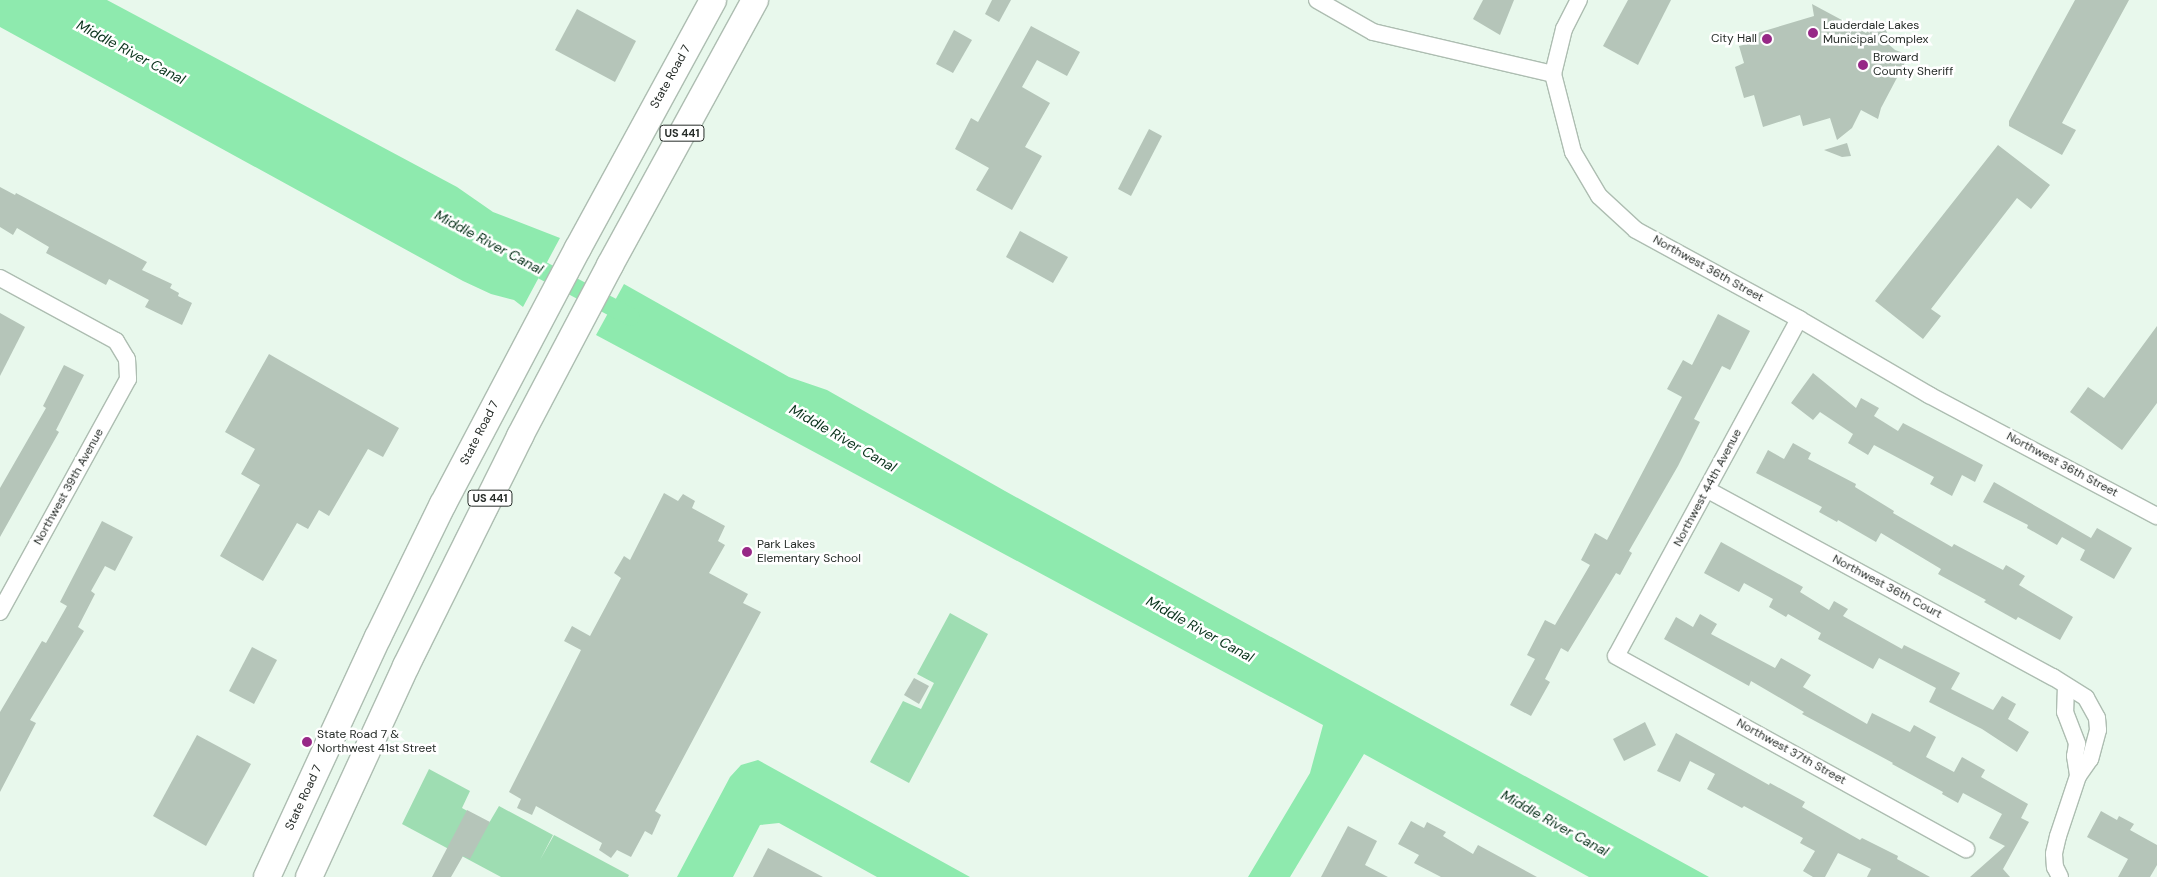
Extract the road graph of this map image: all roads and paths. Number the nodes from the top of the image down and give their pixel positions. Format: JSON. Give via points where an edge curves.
{"nodes":[{"id":1,"x":713,"y":0,"type":"edge"},
{"id":2,"x":754,"y":0,"type":"edge"},
{"id":3,"x":1316,"y":0,"type":"edge"},
{"id":4,"x":1580,"y":0,"type":"edge"},
{"id":5,"x":1553,"y":74,"type":"junction"},
{"id":6,"x":0,"y":278,"type":"edge"},
{"id":7,"x":1798,"y":319,"type":"junction"},
{"id":8,"x":1708,"y":490,"type":"junction"},
{"id":9,"x":2157,"y":516,"type":"edge"},
{"id":10,"x":0,"y":612,"type":"edge"},
{"id":11,"x":378,"y":637,"type":"junction"},
{"id":12,"x":1616,"y":656,"type":"joint"},
{"id":13,"x":2066,"y":686,"type":"junction"},
{"id":14,"x":390,"y":703,"type":"junction"},
{"id":15,"x":2098,"y":730,"type":"junction"},
{"id":16,"x":2074,"y":733,"type":"junction"},
{"id":17,"x":2078,"y":776,"type":"junction"},
{"id":18,"x":1966,"y":848,"type":"dead end"},
{"id":19,"x":266,"y":877,"type":"edge"},
{"id":20,"x":309,"y":877,"type":"edge"},
{"id":21,"x":2060,"y":877,"type":"edge"}],
"edges":[{"from":1,"to":11,"type":"main road","name":"State Road 7","number":"US 441","via":[[543,314]]},
{"from":2,"to":14,"type":"main road","number":"US 441","via":[[574,330]]},
{"from":3,"to":5,"type":"street","via":[[1373,32]]},
{"from":4,"to":5,"type":"street","via":[[1564,30]]},
{"from":5,"to":7,"type":"street","name":"Northwest 36th Street","via":[[1572,152],[1599,196],[1636,230]]},
{"from":6,"to":10,"type":"street","name":"Northwest 39th Avenue","via":[[116,341],[127,358],[128,379]]},
{"from":7,"to":8,"type":"street","name":"Northwest 44th Avenue"},
{"from":7,"to":9,"type":"street","name":"Northwest 36th Street","via":[[1929,395]]},
{"from":8,"to":12,"type":"street","name":"Northwest 44th Avenue"},
{"from":8,"to":13,"type":"street","name":"Northwest 36th Court"},
{"from":11,"to":14,"type":"main road","via":[[389,658],[392,680]]},
{"from":11,"to":19,"type":"main road","name":"State Road 7","number":"US 441"},
{"from":12,"to":18,"type":"street","name":"Northwest 37th Street"},
{"from":13,"to":15,"type":"street","name":"Northwest 36th Court","via":[[2090,703],[2098,718]]},
{"from":13,"to":16,"type":"street","via":[[2065,712]]},
{"from":14,"to":20,"type":"main road","number":"US 441"},
{"from":15,"to":16,"type":"street","via":[[2086,736]]},
{"from":15,"to":17,"type":"street","via":[[2090,759]]},
{"from":16,"to":17,"type":"street"},
{"from":17,"to":21,"type":"street","via":[[2054,854]]}]}
